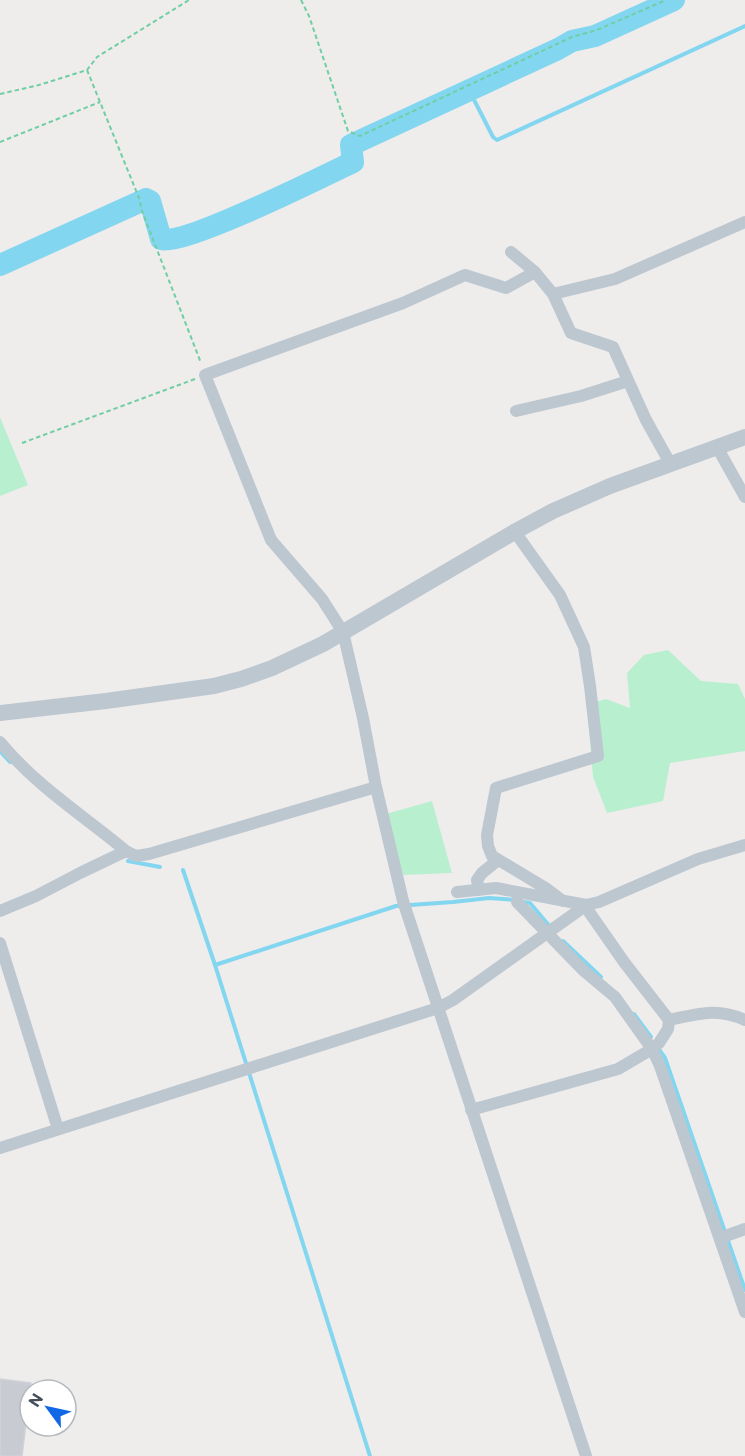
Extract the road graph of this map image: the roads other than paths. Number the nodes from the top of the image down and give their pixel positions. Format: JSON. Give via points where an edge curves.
{"nodes":[{"id":1,"x":745,"y":222,"type":"edge"},
{"id":2,"x":511,"y":252,"type":"dead end"},
{"id":3,"x":535,"y":272,"type":"junction"},
{"id":4,"x":553,"y":294,"type":"junction"},
{"id":5,"x":628,"y":381,"type":"junction"},
{"id":6,"x":516,"y":411,"type":"dead end"},
{"id":7,"x":745,"y":437,"type":"edge"},
{"id":8,"x":717,"y":447,"type":"junction"},
{"id":9,"x":670,"y":464,"type":"junction"},
{"id":10,"x":745,"y":497,"type":"edge"},
{"id":11,"x":514,"y":532,"type":"junction"},
{"id":12,"x":344,"y":632,"type":"junction"},
{"id":13,"x":0,"y":712,"type":"edge"},
{"id":14,"x":0,"y":742,"type":"edge"},
{"id":15,"x":376,"y":787,"type":"junction"},
{"id":16,"x":745,"y":845,"type":"edge"},
{"id":17,"x":126,"y":851,"type":"junction"},
{"id":18,"x":498,"y":860,"type":"junction"},
{"id":19,"x":479,"y":890,"type":"junction"},
{"id":20,"x":457,"y":892,"type":"dead end"},
{"id":21,"x":518,"y":892,"type":"junction"},
{"id":22,"x":563,"y":901,"type":"junction"},
{"id":23,"x":0,"y":911,"type":"edge"},
{"id":24,"x":547,"y":933,"type":"junction"},
{"id":25,"x":0,"y":943,"type":"edge"},
{"id":26,"x":438,"y":1008,"type":"junction"},
{"id":27,"x":669,"y":1020,"type":"junction"},
{"id":28,"x":745,"y":1020,"type":"edge"},
{"id":29,"x":652,"y":1049,"type":"junction"},
{"id":30,"x":471,"y":1110,"type":"junction"},
{"id":31,"x":58,"y":1129,"type":"junction"},
{"id":32,"x":0,"y":1148,"type":"edge"},
{"id":33,"x":745,"y":1229,"type":"edge"},
{"id":34,"x":720,"y":1238,"type":"junction"},
{"id":35,"x":745,"y":1312,"type":"edge"},
{"id":36,"x":586,"y":1456,"type":"edge"}],
"edges":[{"from":1,"to":4,"type":"street","via":[[615,279]]},
{"from":2,"to":3,"type":"street"},
{"from":3,"to":4,"type":"street"},
{"from":3,"to":12,"type":"street","via":[[506,288],[465,274],[403,303],[205,375],[271,540],[322,599]]},
{"from":4,"to":5,"type":"street","via":[[571,333],[613,347]]},
{"from":5,"to":6,"type":"street"},
{"from":5,"to":9,"type":"street"},
{"from":7,"to":8,"type":"street"},
{"from":8,"to":9,"type":"street"},
{"from":8,"to":10,"type":"street"},
{"from":9,"to":11,"type":"street","via":[[610,486]]},
{"from":11,"to":12,"type":"street"},
{"from":11,"to":18,"type":"street","via":[[560,595],[584,647],[598,756],[496,788],[487,834],[492,856]]},
{"from":12,"to":13,"type":"street","via":[[273,668],[214,686]]},
{"from":12,"to":15,"type":"street"},
{"from":14,"to":17,"type":"street","via":[[38,780]]},
{"from":15,"to":17,"type":"street","via":[[149,854],[136,856]]},
{"from":15,"to":26,"type":"street","via":[[403,901]]},
{"from":16,"to":22,"type":"street","via":[[698,859],[599,902],[586,905]]},
{"from":17,"to":23,"type":"street"},
{"from":18,"to":19,"type":"street","via":[[477,880]]},
{"from":18,"to":22,"type":"street"},
{"from":19,"to":20,"type":"street"},
{"from":19,"to":21,"type":"street"},
{"from":21,"to":22,"type":"street"},
{"from":21,"to":24,"type":"street","via":[[517,902]]},
{"from":24,"to":26,"type":"street"},
{"from":24,"to":27,"type":"street","via":[[585,906]]},
{"from":24,"to":29,"type":"street","via":[[615,997]]},
{"from":25,"to":31,"type":"street"},
{"from":26,"to":30,"type":"street"},
{"from":26,"to":31,"type":"street"},
{"from":27,"to":28,"type":"street","via":[[710,1012]]},
{"from":27,"to":29,"type":"street","via":[[668,1029]]},
{"from":29,"to":30,"type":"street","via":[[618,1069]]},
{"from":29,"to":34,"type":"street"},
{"from":30,"to":36,"type":"street"},
{"from":31,"to":32,"type":"street"},
{"from":33,"to":34,"type":"street"},
{"from":34,"to":35,"type":"street"}]}
